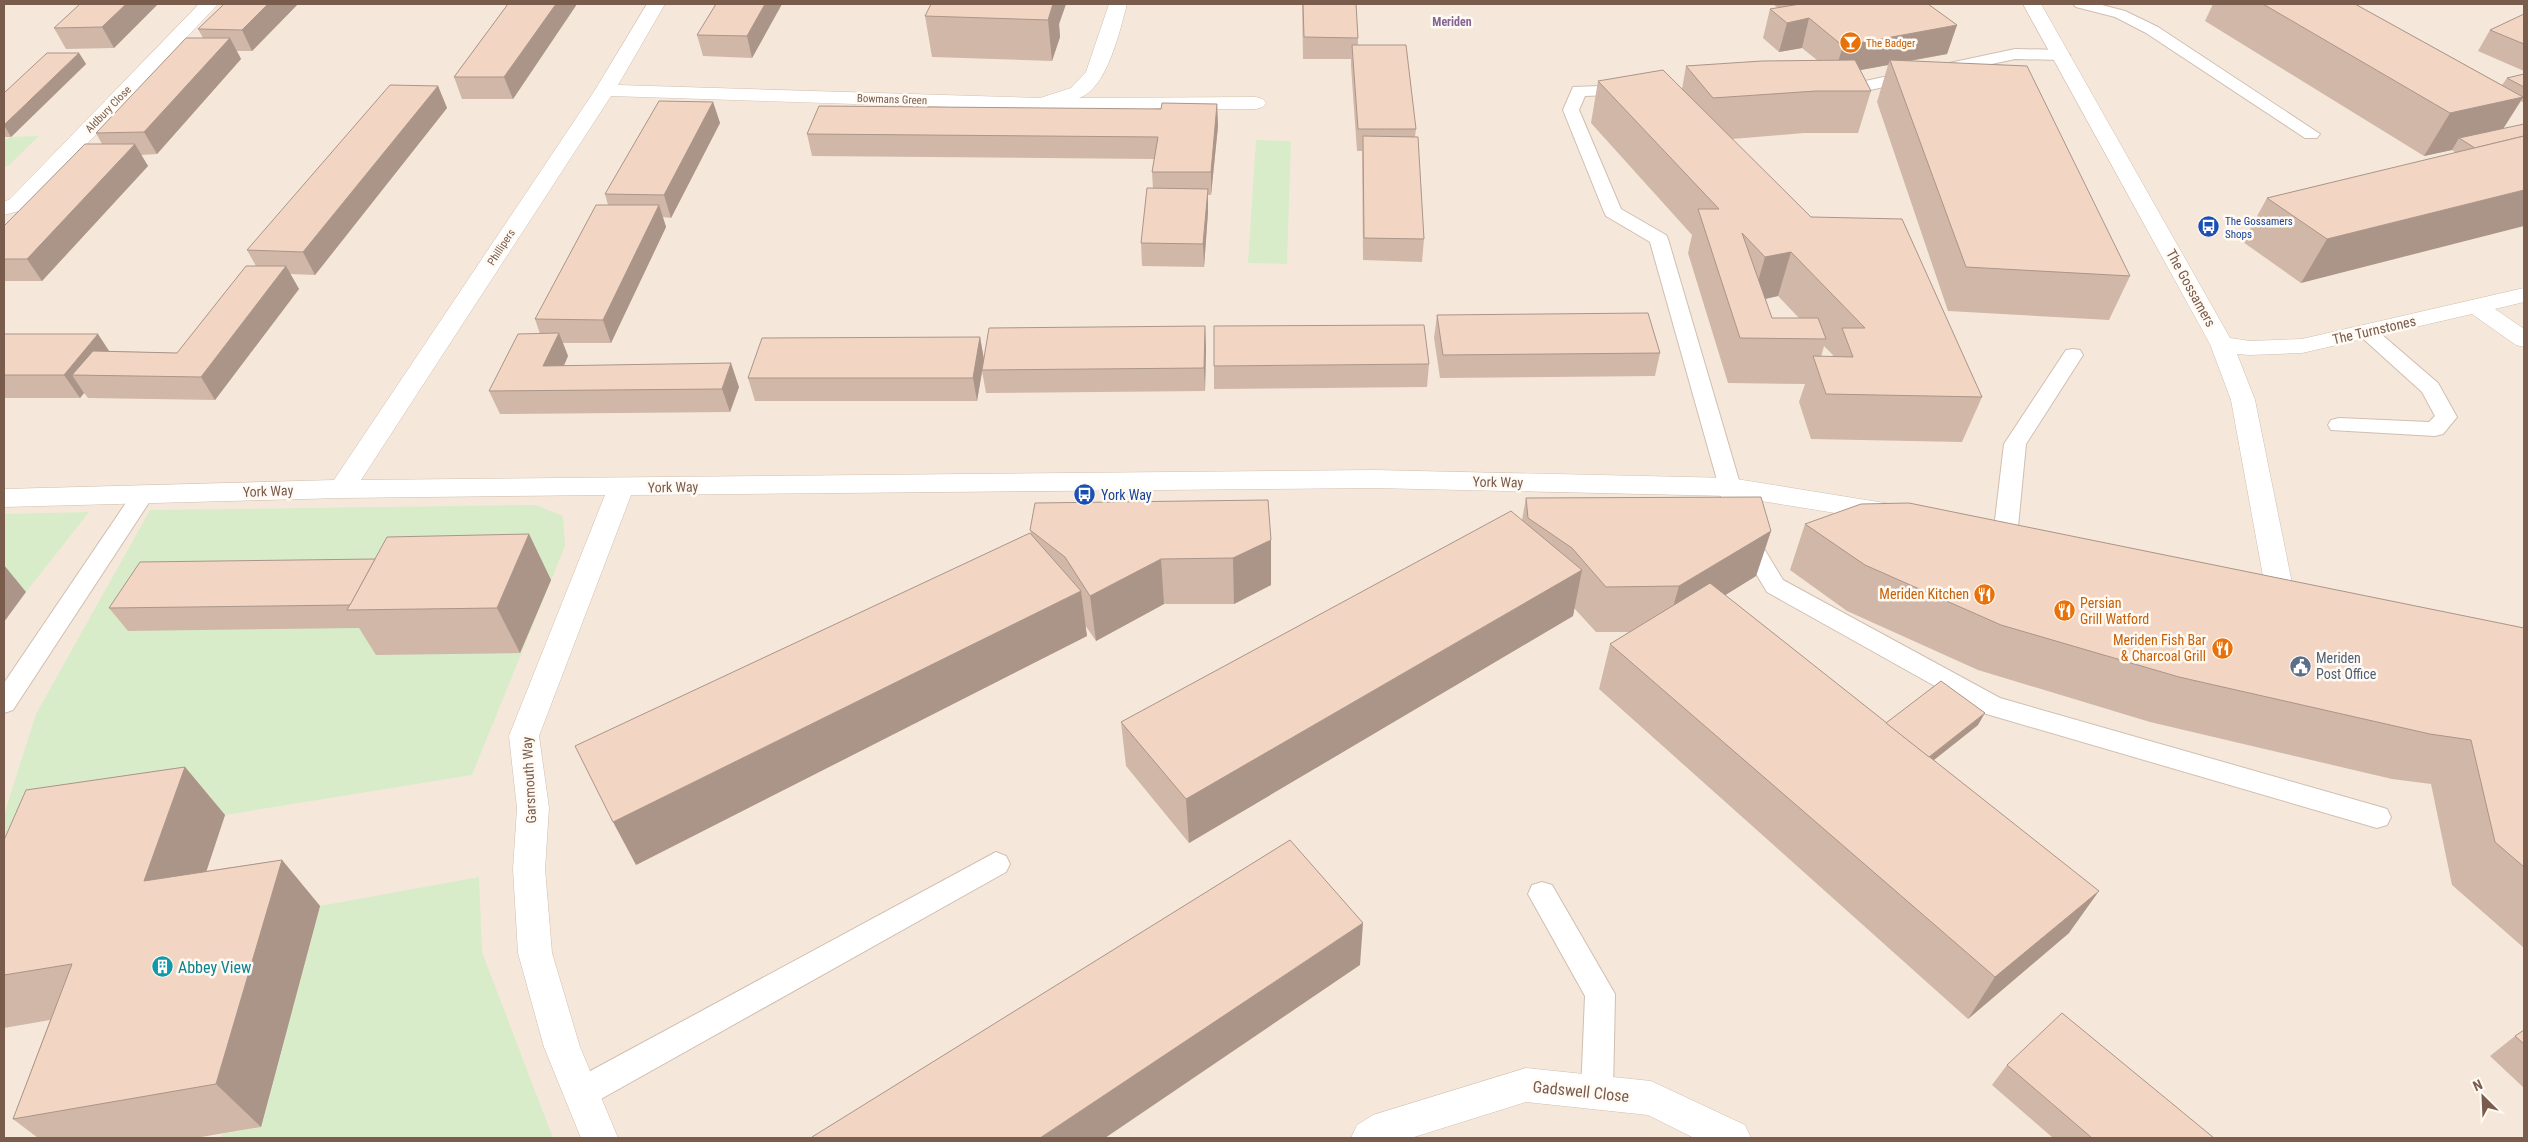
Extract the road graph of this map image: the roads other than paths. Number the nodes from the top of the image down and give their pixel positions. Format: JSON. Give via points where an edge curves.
{"nodes":[{"id":1,"x":209,"y":4,"type":"edge"},
{"id":2,"x":656,"y":4,"type":"edge"},
{"id":3,"x":1118,"y":4,"type":"edge"},
{"id":4,"x":2032,"y":4,"type":"edge"},
{"id":5,"x":2081,"y":4,"type":"edge"},
{"id":6,"x":2062,"y":55,"type":"junction"},
{"id":7,"x":604,"y":90,"type":"junction"},
{"id":8,"x":1647,"y":90,"type":"edge"},
{"id":9,"x":1822,"y":90,"type":"edge"},
{"id":10,"x":1256,"y":103,"type":"dead end"},
{"id":11,"x":1041,"y":104,"type":"junction"},
{"id":12,"x":2310,"y":134,"type":"dead end"},
{"id":13,"x":4,"y":209,"type":"edge"},
{"id":14,"x":2524,"y":295,"type":"edge"},
{"id":15,"x":2476,"y":306,"type":"junction"},
{"id":16,"x":2366,"y":332,"type":"junction"},
{"id":17,"x":2524,"y":340,"type":"edge"},
{"id":18,"x":2222,"y":344,"type":"junction"},
{"id":19,"x":2073,"y":355,"type":"dead end"},
{"id":20,"x":2339,"y":425,"type":"dead end"},
{"id":21,"x":1730,"y":487,"type":"junction"},
{"id":22,"x":342,"y":488,"type":"junction"},
{"id":23,"x":621,"y":488,"type":"junction"},
{"id":24,"x":142,"y":496,"type":"junction"},
{"id":25,"x":4,"y":498,"type":"edge"},
{"id":26,"x":1910,"y":517,"type":"edge"},
{"id":27,"x":1977,"y":531,"type":"edge"},
{"id":28,"x":2015,"y":539,"type":"joint"},
{"id":29,"x":2252,"y":592,"type":"edge"},
{"id":30,"x":2280,"y":598,"type":"junction"},
{"id":31,"x":2309,"y":605,"type":"edge"},
{"id":32,"x":4,"y":703,"type":"edge"},
{"id":33,"x":2377,"y":817,"type":"dead end"},
{"id":34,"x":996,"y":864,"type":"dead end"},
{"id":35,"x":1542,"y":894,"type":"dead end"},
{"id":36,"x":1597,"y":1092,"type":"junction"},
{"id":37,"x":581,"y":1093,"type":"junction"},
{"id":38,"x":599,"y":1138,"type":"edge"},
{"id":39,"x":1370,"y":1138,"type":"edge"},
{"id":40,"x":1732,"y":1138,"type":"edge"}],
"edges":[{"from":1,"to":13,"type":"street","name":"Aldbury Close","via":[[18,204]]},
{"from":2,"to":7,"type":"street","name":"Phillipers"},
{"from":3,"to":11,"type":"street","name":"Bowmans Green","via":[[1095,74],[1078,92]]},
{"from":4,"to":6,"type":"street","name":"The Gossamers"},
{"from":5,"to":12,"type":"lane","via":[[2120,14],[2152,30]]},
{"from":6,"to":9,"type":"lane","via":[[2015,54],[1852,89]]},
{"from":6,"to":18,"type":"street","name":"The Gossamers"},
{"from":7,"to":11,"type":"street","name":"Bowmans Green"},
{"from":7,"to":22,"type":"street","name":"Phillipers"},
{"from":8,"to":21,"type":"lane","via":[[1579,91],[1571,110],[1613,212],[1659,239]]},
{"from":10,"to":11,"type":"street"},
{"from":14,"to":15,"type":"street","name":"The Turnstones"},
{"from":15,"to":16,"type":"street","name":"The Turnstones"},
{"from":15,"to":17,"type":"street"},
{"from":16,"to":18,"type":"street","name":"The Turnstones","via":[[2302,346],[2250,348]]},
{"from":16,"to":20,"type":"lane","via":[[2431,388],[2446,417],[2435,429]]},
{"from":18,"to":30,"type":"street","name":"The Gossamers","via":[[2243,400]]},
{"from":19,"to":28,"type":"lane","via":[[2015,444]]},
{"from":21,"to":23,"type":"street","name":"York Way","via":[[1374,479]]},
{"from":21,"to":26,"type":"street","name":"York Way"},
{"from":21,"to":33,"type":"lane","via":[[1738,524],[1775,586],[1992,706]]},
{"from":22,"to":23,"type":"street","name":"York Way"},
{"from":22,"to":24,"type":"street","name":"York Way"},
{"from":23,"to":37,"type":"street","name":"Garsmouth Way","via":[[524,736],[533,808],[529,869],[535,953],[562,1047]]},
{"from":24,"to":25,"type":"street","name":"York Way"},
{"from":24,"to":32,"type":"lane"},
{"from":27,"to":28,"type":"street"},
{"from":29,"to":30,"type":"street"},
{"from":30,"to":31,"type":"street"},
{"from":34,"to":37,"type":"lane"},
{"from":35,"to":36,"type":"lane","via":[[1600,994]]},
{"from":36,"to":39,"type":"street","name":"Gadswell Close","via":[[1526,1085],[1386,1128]]},
{"from":36,"to":40,"type":"street","name":"Gadswell Close","via":[[1652,1098]]},
{"from":37,"to":38,"type":"street","name":"Garsmouth Way"}]}
